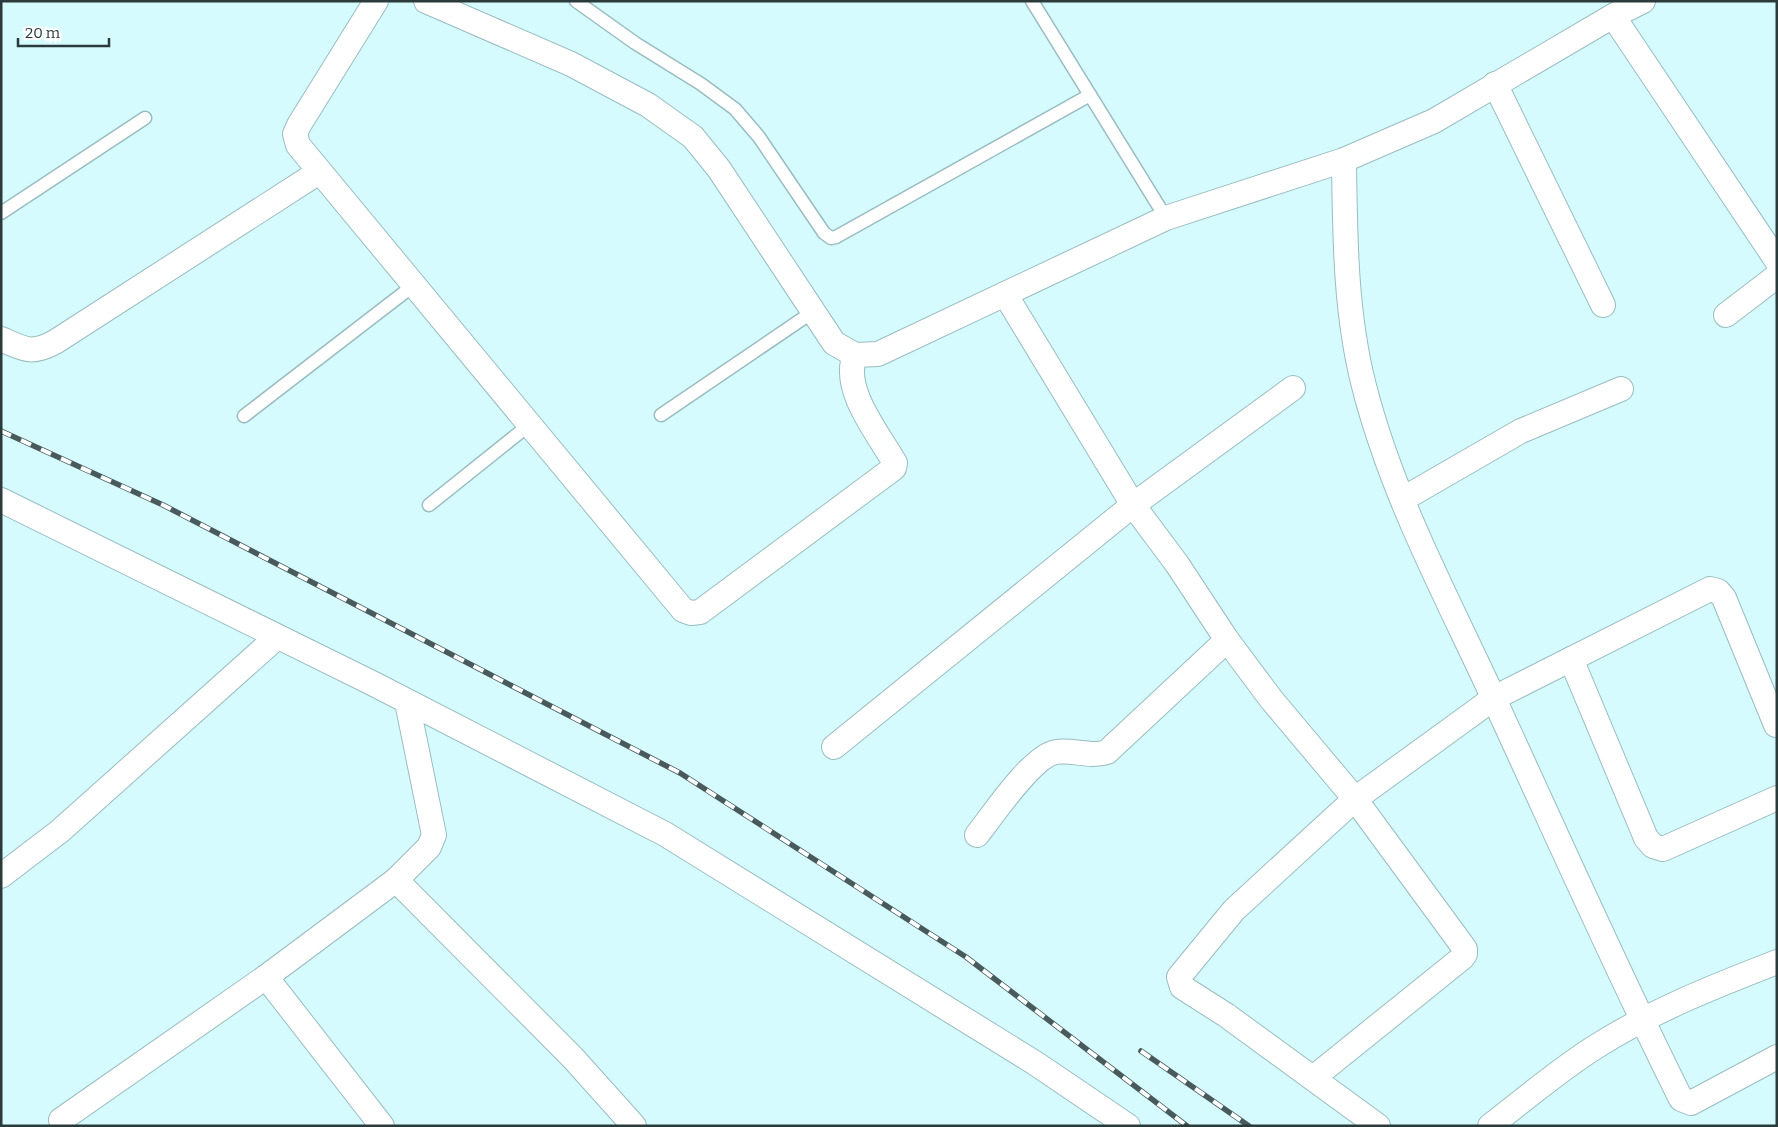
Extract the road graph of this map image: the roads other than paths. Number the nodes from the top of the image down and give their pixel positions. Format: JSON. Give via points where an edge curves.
{"nodes":[{"id":1,"x":376,"y":1,"type":"edge"},
{"id":2,"x":426,"y":1,"type":"edge"},
{"id":3,"x":576,"y":1,"type":"edge"},
{"id":4,"x":1032,"y":1,"type":"edge"},
{"id":5,"x":1643,"y":1,"type":"edge"},
{"id":6,"x":1612,"y":16,"type":"junction"},
{"id":7,"x":1495,"y":84,"type":"junction"},
{"id":8,"x":1090,"y":94,"type":"junction"},
{"id":9,"x":145,"y":118,"type":"dead end"},
{"id":10,"x":1344,"y":160,"type":"junction"},
{"id":11,"x":319,"y":172,"type":"junction"},
{"id":12,"x":1,"y":213,"type":"edge"},
{"id":13,"x":1166,"y":218,"type":"junction"},
{"id":14,"x":1777,"y":261,"type":"edge"},
{"id":15,"x":1777,"y":276,"type":"edge"},
{"id":16,"x":414,"y":285,"type":"junction"},
{"id":17,"x":1005,"y":294,"type":"junction"},
{"id":18,"x":1603,"y":305,"type":"dead end"},
{"id":19,"x":814,"y":311,"type":"junction"},
{"id":20,"x":1726,"y":315,"type":"dead end"},
{"id":21,"x":1,"y":339,"type":"edge"},
{"id":22,"x":855,"y":355,"type":"junction"},
{"id":23,"x":1293,"y":388,"type":"dead end"},
{"id":24,"x":1621,"y":390,"type":"dead end"},
{"id":25,"x":661,"y":415,"type":"dead end"},
{"id":26,"x":244,"y":416,"type":"dead end"},
{"id":27,"x":529,"y":425,"type":"junction"},
{"id":28,"x":1403,"y":499,"type":"junction"},
{"id":29,"x":1,"y":500,"type":"edge"},
{"id":30,"x":429,"y":505,"type":"dead end"},
{"id":31,"x":1133,"y":505,"type":"junction"},
{"id":32,"x":277,"y":636,"type":"junction"},
{"id":33,"x":1227,"y":640,"type":"junction"},
{"id":34,"x":1571,"y":659,"type":"junction"},
{"id":35,"x":1494,"y":698,"type":"junction"},
{"id":36,"x":407,"y":702,"type":"junction"},
{"id":37,"x":1776,"y":725,"type":"edge"},
{"id":38,"x":834,"y":747,"type":"dead end"},
{"id":39,"x":1777,"y":798,"type":"edge"},
{"id":40,"x":1355,"y":799,"type":"junction"},
{"id":41,"x":977,"y":835,"type":"dead end"},
{"id":42,"x":1,"y":876,"type":"edge"},
{"id":43,"x":396,"y":880,"type":"junction"},
{"id":44,"x":1777,"y":962,"type":"edge"},
{"id":45,"x":266,"y":978,"type":"junction"},
{"id":46,"x":1642,"y":1020,"type":"junction"},
{"id":47,"x":1777,"y":1057,"type":"edge"},
{"id":48,"x":1313,"y":1078,"type":"junction"},
{"id":49,"x":61,"y":1120,"type":"dead end"},
{"id":50,"x":382,"y":1126,"type":"edge"},
{"id":51,"x":634,"y":1126,"type":"edge"},
{"id":52,"x":1128,"y":1126,"type":"edge"},
{"id":53,"x":1378,"y":1126,"type":"edge"},
{"id":54,"x":1490,"y":1126,"type":"edge"}],
"edges":[{"from":1,"to":11,"type":"street","via":[[298,124],[295,134],[298,145]]},
{"from":2,"to":19,"type":"street","via":[[571,64],[648,105],[693,137],[719,168]]},
{"from":3,"to":8,"type":"lane","via":[[735,109],[759,137],[830,238]]},
{"from":4,"to":8,"type":"lane"},
{"from":5,"to":6,"type":"street"},
{"from":6,"to":7,"type":"street"},
{"from":6,"to":14,"type":"street"},
{"from":7,"to":10,"type":"street","via":[[1434,121]]},
{"from":7,"to":18,"type":"street"},
{"from":8,"to":13,"type":"lane"},
{"from":9,"to":12,"type":"lane"},
{"from":10,"to":13,"type":"street"},
{"from":10,"to":28,"type":"street","via":[[1346,256],[1354,329],[1364,384],[1380,439]]},
{"from":11,"to":16,"type":"street"},
{"from":11,"to":21,"type":"street","via":[[49,345],[28,351]]},
{"from":13,"to":17,"type":"street"},
{"from":15,"to":20,"type":"street"},
{"from":16,"to":26,"type":"lane"},
{"from":16,"to":27,"type":"street"},
{"from":17,"to":22,"type":"street","via":[[878,354]]},
{"from":17,"to":31,"type":"street"},
{"from":19,"to":22,"type":"street","via":[[834,343]]},
{"from":19,"to":25,"type":"lane"},
{"from":22,"to":27,"type":"street","via":[[851,365],[853,389],[895,462],[894,468],[700,612],[683,610]]},
{"from":23,"to":31,"type":"street"},
{"from":24,"to":28,"type":"street","via":[[1521,431]]},
{"from":27,"to":30,"type":"lane"},
{"from":28,"to":35,"type":"street","via":[[1420,543]]},
{"from":29,"to":32,"type":"street"},
{"from":31,"to":33,"type":"street"},
{"from":31,"to":38,"type":"street"},
{"from":32,"to":36,"type":"street"},
{"from":32,"to":42,"type":"street","via":[[60,831]]},
{"from":33,"to":40,"type":"street","via":[[1271,699]]},
{"from":33,"to":41,"type":"street","via":[[1107,752],[1100,755],[1057,751],[1035,762]]},
{"from":34,"to":35,"type":"street"},
{"from":34,"to":37,"type":"street","via":[[1710,589],[1718,591],[1724,598]]},
{"from":34,"to":39,"type":"street","via":[[1646,838],[1653,846],[1662,849]]},
{"from":35,"to":40,"type":"street"},
{"from":35,"to":46,"type":"street"},
{"from":36,"to":43,"type":"street","via":[[434,835],[429,848]]},
{"from":36,"to":52,"type":"street","via":[[665,834],[1035,1063]]},
{"from":40,"to":48,"type":"street","via":[[1465,949],[1465,954]]},
{"from":40,"to":48,"type":"street","via":[[1234,910],[1179,977],[1182,988],[1226,1015]]},
{"from":43,"to":45,"type":"street"},
{"from":43,"to":51,"type":"street","via":[[573,1058]]},
{"from":44,"to":46,"type":"street","via":[[1709,988]]},
{"from":45,"to":49,"type":"street"},
{"from":45,"to":50,"type":"street"},
{"from":46,"to":47,"type":"street","via":[[1685,1102],[1691,1103]]},
{"from":46,"to":54,"type":"street","via":[[1596,1046]]},
{"from":48,"to":53,"type":"street"}]}
